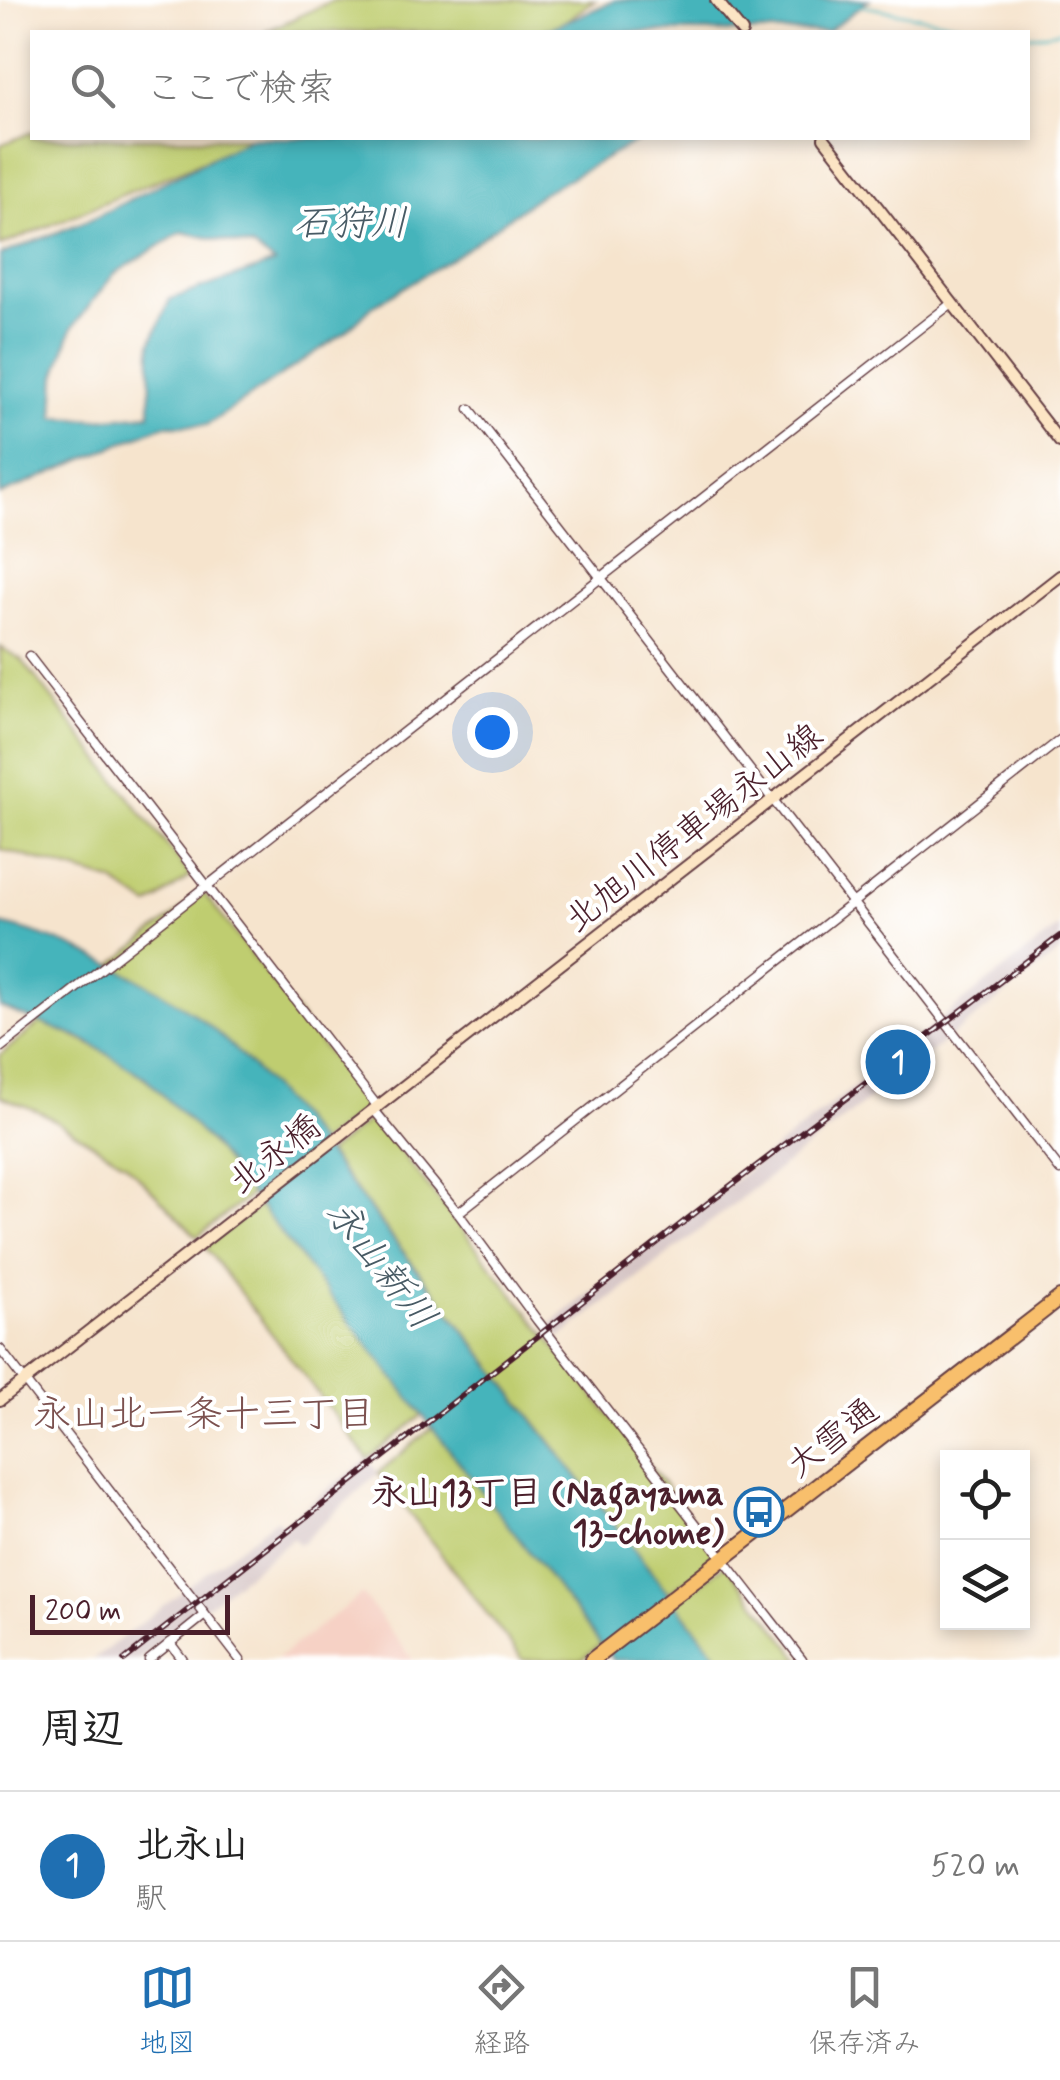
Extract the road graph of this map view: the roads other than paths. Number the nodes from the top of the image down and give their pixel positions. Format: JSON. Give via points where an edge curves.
{"nodes":[{"id":1,"x":716,"y":0,"type":"edge"},
{"id":2,"x":740,"y":30,"type":"edge"},
{"id":3,"x":826,"y":140,"type":"edge"},
{"id":4,"x":952,"y":303,"type":"junction"},
{"id":5,"x":470,"y":409,"type":"dead end"},
{"id":6,"x":1060,"y":442,"type":"edge"},
{"id":7,"x":1060,"y":576,"type":"edge"},
{"id":8,"x":600,"y":577,"type":"junction"},
{"id":9,"x":28,"y":656,"type":"dead end"},
{"id":10,"x":1060,"y":740,"type":"edge"},
{"id":11,"x":773,"y":800,"type":"junction"},
{"id":12,"x":206,"y":884,"type":"junction"},
{"id":13,"x":854,"y":904,"type":"junction"},
{"id":14,"x":0,"y":1048,"type":"edge"},
{"id":15,"x":376,"y":1109,"type":"junction"},
{"id":16,"x":360,"y":1122,"type":"joint"},
{"id":17,"x":1060,"y":1170,"type":"edge"},
{"id":18,"x":458,"y":1213,"type":"junction"},
{"id":19,"x":1060,"y":1298,"type":"edge"},
{"id":20,"x":0,"y":1349,"type":"edge"},
{"id":21,"x":24,"y":1381,"type":"junction"},
{"id":22,"x":0,"y":1400,"type":"edge"},
{"id":23,"x":723,"y":1560,"type":"junction"},
{"id":24,"x":205,"y":1615,"type":"junction"},
{"id":25,"x":170,"y":1644,"type":"junction"},
{"id":26,"x":148,"y":1660,"type":"edge"},
{"id":27,"x":182,"y":1660,"type":"edge"},
{"id":28,"x":240,"y":1660,"type":"edge"},
{"id":29,"x":592,"y":1660,"type":"edge"},
{"id":30,"x":802,"y":1660,"type":"edge"}],
"edges":[{"from":1,"to":2,"type":"main road"},
{"from":3,"to":4,"type":"main road"},
{"from":4,"to":6,"type":"main road"},
{"from":4,"to":8,"type":"street"},
{"from":5,"to":8,"type":"street"},
{"from":7,"to":11,"type":"main road","name":"北旭川停車場永山線"},
{"from":8,"to":11,"type":"street"},
{"from":8,"to":12,"type":"street"},
{"from":9,"to":12,"type":"street"},
{"from":10,"to":13,"type":"street"},
{"from":11,"to":13,"type":"street"},
{"from":11,"to":15,"type":"main road","name":"北旭川停車場永山線"},
{"from":12,"to":14,"type":"street"},
{"from":12,"to":15,"type":"street"},
{"from":13,"to":17,"type":"street"},
{"from":13,"to":18,"type":"street"},
{"from":15,"to":16,"type":"main road","name":"北旭川停車場永山線"},
{"from":15,"to":18,"type":"street"},
{"from":16,"to":21,"type":"main road","name":"北永橋"},
{"from":18,"to":23,"type":"street"},
{"from":19,"to":23,"type":"highway","name":"大雪通"},
{"from":20,"to":21,"type":"street"},
{"from":21,"to":22,"type":"main road"},
{"from":21,"to":24,"type":"street"},
{"from":23,"to":29,"type":"highway","name":"大雪通"},
{"from":23,"to":30,"type":"street"},
{"from":24,"to":25,"type":"street"},
{"from":24,"to":28,"type":"street"},
{"from":25,"to":26,"type":"street"},
{"from":25,"to":27,"type":"street"}]}
